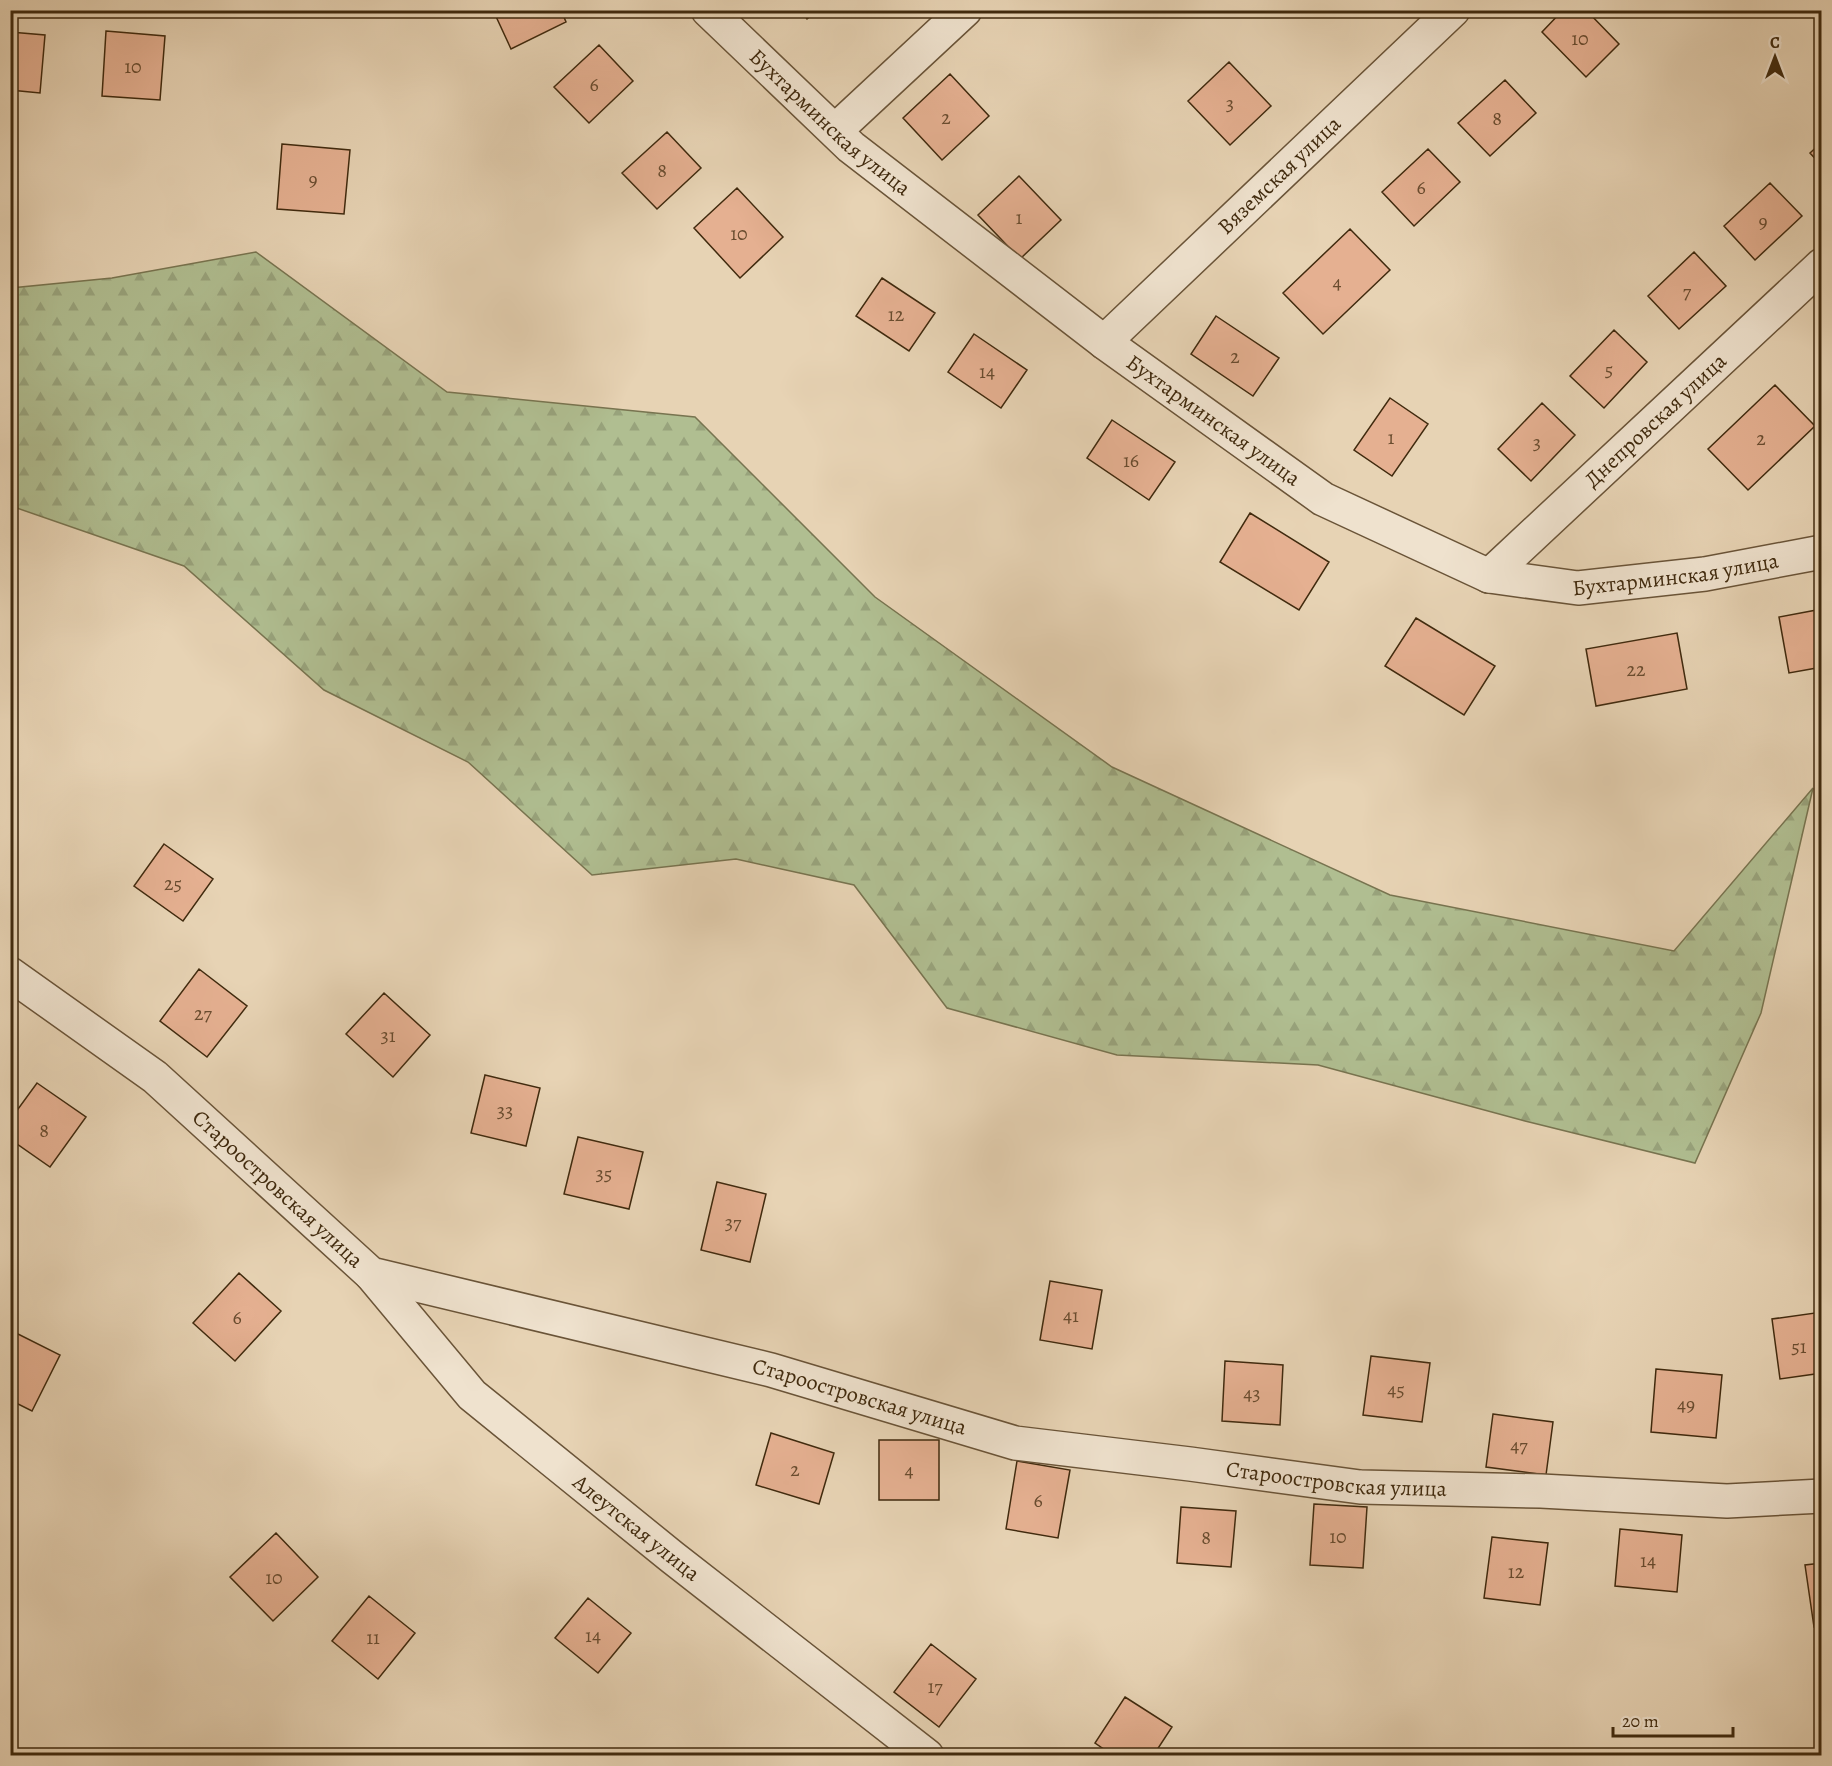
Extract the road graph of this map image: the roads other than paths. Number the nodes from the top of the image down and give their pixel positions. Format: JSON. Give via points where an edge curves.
{"nodes":[{"id":1,"x":708,"y":10,"type":"edge"},
{"id":2,"x":965,"y":10,"type":"edge"},
{"id":3,"x":1453,"y":10,"type":"edge"},
{"id":4,"x":836,"y":130,"type":"junction"},
{"id":5,"x":1821,"y":266,"type":"edge"},
{"id":6,"x":1104,"y":342,"type":"junction"},
{"id":7,"x":1821,"y":552,"type":"edge"},
{"id":8,"x":1489,"y":576,"type":"junction"},
{"id":9,"x":10,"y":974,"type":"edge"},
{"id":10,"x":370,"y":1274,"type":"junction"},
{"id":11,"x":1821,"y":1496,"type":"edge"},
{"id":12,"x":927,"y":1755,"type":"edge"}],
"edges":[{"from":1,"to":4,"type":"street","name":"Бухтарминская улица"},
{"from":2,"to":4,"type":"street"},
{"from":3,"to":6,"type":"street","name":"Вяземская улица"},
{"from":4,"to":6,"type":"street","name":"Бухтарминская улица","via":[[851,147]]},
{"from":5,"to":8,"type":"street","name":"Днепровская улица"},
{"from":6,"to":8,"type":"street","name":"Бухтарминская улица","via":[[1323,499]]},
{"from":7,"to":8,"type":"street","name":"Бухтарминская улица","via":[[1705,574],[1578,588]]},
{"from":9,"to":10,"type":"street","name":"Староостровская улица","via":[[155,1077]]},
{"from":10,"to":11,"type":"street","name":"Староостровская улица","via":[[771,1370],[1015,1443],[1360,1487],[1727,1501]]},
{"from":10,"to":12,"type":"street","name":"Алеутская улица","via":[[472,1395]]}]}
